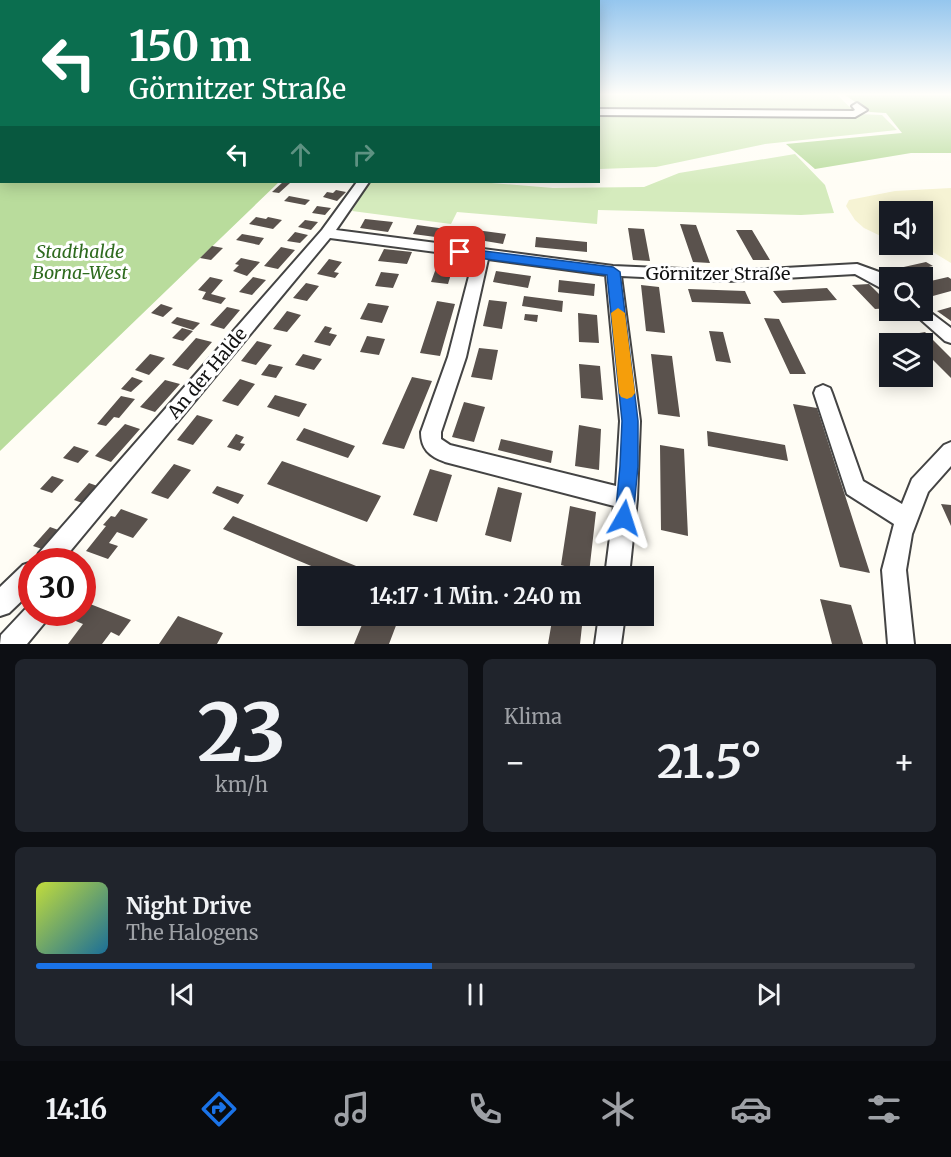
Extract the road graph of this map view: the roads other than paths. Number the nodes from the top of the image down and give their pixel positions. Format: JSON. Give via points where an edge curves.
{"nodes":[{"id":1,"x":362,"y":183,"type":"edge"},
{"id":2,"x":327,"y":233,"type":"junction"},
{"id":3,"x":482,"y":255,"type":"junction"},
{"id":4,"x":613,"y":272,"type":"junction"},
{"id":5,"x":879,"y":280,"type":"edge"},
{"id":6,"x":931,"y":321,"type":"edge"},
{"id":7,"x":951,"y":337,"type":"edge"},
{"id":8,"x":823,"y":393,"type":"dead end"},
{"id":9,"x":951,"y":451,"type":"edge"},
{"id":10,"x":626,"y":499,"type":"junction"},
{"id":11,"x":907,"y":519,"type":"junction"},
{"id":12,"x":56,"y":548,"type":"edge"},
{"id":13,"x":618,"y":566,"type":"edge"},
{"id":14,"x":18,"y":588,"type":"edge"},
{"id":15,"x":0,"y":604,"type":"edge"},
{"id":16,"x":25,"y":626,"type":"edge"},
{"id":17,"x":610,"y":626,"type":"edge"},
{"id":18,"x":10,"y":644,"type":"edge"},
{"id":19,"x":608,"y":644,"type":"edge"},
{"id":20,"x":901,"y":644,"type":"edge"}],
"edges":[{"from":1,"to":2,"type":"street","name":"An der Halde"},
{"from":2,"to":3,"type":"street","name":"Görnitzer Straße"},
{"from":2,"to":12,"type":"street","name":"An der Halde"},
{"from":3,"to":4,"type":"street","name":"Görnitzer Straße"},
{"from":3,"to":10,"type":"street","via":[[458,357],[431,432],[431,443],[445,453]]},
{"from":4,"to":5,"type":"street","name":"Görnitzer Straße","via":[[728,276],[857,269]]},
{"from":4,"to":10,"type":"street","via":[[630,421]]},
{"from":6,"to":7,"type":"street"},
{"from":8,"to":11,"type":"street","via":[[855,487]]},
{"from":9,"to":11,"type":"street","via":[[920,486]]},
{"from":10,"to":13,"type":"street"},
{"from":11,"to":20,"type":"street","via":[[894,570]]},
{"from":14,"to":15,"type":"street","name":"An der Halde"},
{"from":16,"to":18,"type":"street"},
{"from":17,"to":19,"type":"street"}]}
